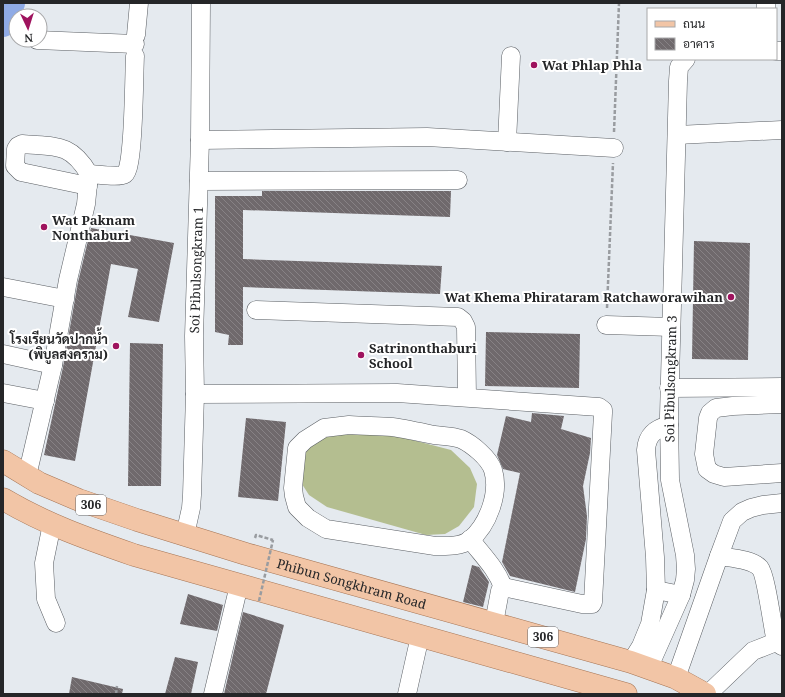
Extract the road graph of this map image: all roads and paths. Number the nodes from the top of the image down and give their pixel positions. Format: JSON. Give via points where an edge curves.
{"nodes":[{"id":1,"x":139,"y":3,"type":"edge"},
{"id":2,"x":201,"y":3,"type":"edge"},
{"id":3,"x":48,"y":41,"type":"edge"},
{"id":4,"x":135,"y":45,"type":"junction"},
{"id":5,"x":511,"y":56,"type":"dead end"},
{"id":6,"x":685,"y":60,"type":"edge"},
{"id":7,"x":782,"y":130,"type":"edge"},
{"id":8,"x":677,"y":135,"type":"junction"},
{"id":9,"x":200,"y":140,"type":"junction"},
{"id":10,"x":507,"y":142,"type":"junction"},
{"id":11,"x":614,"y":148,"type":"dead end"},
{"id":12,"x":458,"y":180,"type":"dead end"},
{"id":13,"x":199,"y":182,"type":"junction"},
{"id":14,"x":3,"y":287,"type":"edge"},
{"id":15,"x":65,"y":298,"type":"junction"},
{"id":16,"x":256,"y":310,"type":"dead end"},
{"id":17,"x":606,"y":326,"type":"dead end"},
{"id":18,"x":671,"y":327,"type":"junction"},
{"id":19,"x":3,"y":354,"type":"edge"},
{"id":20,"x":53,"y":365,"type":"junction"},
{"id":21,"x":782,"y":387,"type":"edge"},
{"id":22,"x":669,"y":388,"type":"junction"},
{"id":23,"x":3,"y":393,"type":"edge"},
{"id":24,"x":195,"y":394,"type":"junction"},
{"id":25,"x":467,"y":397,"type":"junction"},
{"id":26,"x":45,"y":402,"type":"junction"},
{"id":27,"x":782,"y":404,"type":"edge"},
{"id":28,"x":669,"y":425,"type":"junction"},
{"id":29,"x":3,"y":461,"type":"edge"},
{"id":30,"x":782,"y":473,"type":"edge"},
{"id":31,"x":28,"y":476,"type":"junction"},
{"id":32,"x":3,"y":499,"type":"edge"},
{"id":33,"x":782,"y":503,"type":"edge"},
{"id":34,"x":52,"y":524,"type":"junction"},
{"id":35,"x":185,"y":535,"type":"junction"},
{"id":36,"x":256,"y":535,"type":"dead end"},
{"id":37,"x":470,"y":540,"type":"junction"},
{"id":38,"x":246,"y":554,"type":"junction"},
{"id":39,"x":717,"y":561,"type":"junction"},
{"id":40,"x":175,"y":566,"type":"junction"},
{"id":41,"x":686,"y":573,"type":"junction"},
{"id":42,"x":238,"y":585,"type":"junction"},
{"id":43,"x":503,"y":587,"type":"junction"},
{"id":44,"x":656,"y":590,"type":"junction"},
{"id":45,"x":681,"y":596,"type":"junction"},
{"id":46,"x":258,"y":601,"type":"dead end"},
{"id":47,"x":56,"y":623,"type":"dead end"},
{"id":48,"x":494,"y":623,"type":"junction"},
{"id":49,"x":420,"y":636,"type":"junction"},
{"id":50,"x":779,"y":644,"type":"edge"},
{"id":51,"x":640,"y":665,"type":"junction"},
{"id":52,"x":676,"y":678,"type":"junction"},
{"id":53,"x":117,"y":686,"type":"dead end"},
{"id":54,"x":617,"y":693,"type":"edge"},
{"id":55,"x":116,"y":694,"type":"edge"},
{"id":56,"x":213,"y":694,"type":"edge"},
{"id":57,"x":407,"y":694,"type":"edge"},
{"id":58,"x":707,"y":694,"type":"edge"}],
"edges":[{"from":1,"to":4,"type":"street"},
{"from":2,"to":9,"type":"street","name":"Soi Pibulsongkram 1"},
{"from":3,"to":4,"type":"street"},
{"from":4,"to":15,"type":"street","via":[[128,172],[124,175],[88,180],[86,204]]},
{"from":5,"to":10,"type":"street"},
{"from":6,"to":8,"type":"street","name":"Soi Pibulsongkram 3","via":[[679,67]]},
{"from":7,"to":8,"type":"street"},
{"from":8,"to":18,"type":"street","name":"Soi Pibulsongkram 3"},
{"from":9,"to":10,"type":"street","via":[[427,137]]},
{"from":9,"to":13,"type":"street","name":"Soi Pibulsongkram 1"},
{"from":10,"to":11,"type":"street"},
{"from":12,"to":13,"type":"street"},
{"from":13,"to":24,"type":"street","name":"Soi Pibulsongkram 1","via":[[194,336]]},
{"from":14,"to":15,"type":"street"},
{"from":15,"to":20,"type":"street"},
{"from":16,"to":25,"type":"street","via":[[458,317],[466,327]]},
{"from":17,"to":18,"type":"street"},
{"from":18,"to":22,"type":"street","name":"Soi Pibulsongkram 3"},
{"from":19,"to":20,"type":"street"},
{"from":20,"to":26,"type":"street"},
{"from":21,"to":22,"type":"street"},
{"from":22,"to":28,"type":"street","name":"Soi Pibulsongkram 3"},
{"from":23,"to":26,"type":"street"},
{"from":24,"to":25,"type":"street","via":[[360,392]]},
{"from":24,"to":35,"type":"street","name":"Soi Pibulsongkram 1","via":[[192,495]]},
{"from":25,"to":43,"type":"street","via":[[597,406],[603,410],[592,604]]},
{"from":26,"to":31,"type":"street"},
{"from":27,"to":30,"type":"street","via":[[716,408],[708,418],[704,454],[707,469],[724,477]]},
{"from":28,"to":41,"type":"street","name":"Soi Pibulsongkram 3","via":[[670,480],[685,555]]},
{"from":28,"to":44,"type":"street","via":[[660,427],[651,435],[646,450]]},
{"from":29,"to":31,"type":"main road","name":"Phibun Songkhram Road","number":"306"},
{"from":31,"to":35,"type":"main road","name":"Phibun Songkhram Road","number":"306","via":[[79,500]]},
{"from":32,"to":34,"type":"main road","number":"306"},
{"from":33,"to":39,"type":"street","via":[[763,505],[742,512],[732,521]]},
{"from":34,"to":40,"type":"main road","number":"306","via":[[134,555]]},
{"from":34,"to":47,"type":"street","via":[[44,563],[46,599]]},
{"from":35,"to":38,"type":"main road","name":"Phibun Songkhram Road","number":"306"},
{"from":35,"to":40,"type":"main road"},
{"from":36,"to":46,"type":"path","bridge":true,"via":[[273,540]]},
{"from":37,"to":37,"type":"street","via":[[452,546],[435,546],[326,529],[316,524],[297,507],[294,496],[297,448],[324,428],[349,425],[391,427],[461,439],[487,460],[493,470],[494,480],[490,512]]},
{"from":37,"to":43,"type":"street","via":[[495,570]]},
{"from":38,"to":42,"type":"main road"},
{"from":38,"to":48,"type":"main road","name":"Phibun Songkhram Road","number":"306"},
{"from":39,"to":41,"type":"street"},
{"from":39,"to":50,"type":"street","via":[[753,563],[760,568]]},
{"from":39,"to":52,"type":"street"},
{"from":40,"to":42,"type":"main road","number":"306"},
{"from":41,"to":45,"type":"street","name":"Soi Pibulsongkram 3"},
{"from":42,"to":49,"type":"main road","number":"306"},
{"from":42,"to":56,"type":"street"},
{"from":43,"to":48,"type":"street"},
{"from":44,"to":45,"type":"street"},
{"from":44,"to":51,"type":"street","via":[[650,624],[641,646]]},
{"from":45,"to":51,"type":"street","name":"Soi Pibulsongkram 3"},
{"from":48,"to":51,"type":"main road","name":"Phibun Songkhram Road","number":"306"},
{"from":49,"to":54,"type":"main road","number":"306"},
{"from":49,"to":57,"type":"street"},
{"from":50,"to":58,"type":"street","via":[[753,651]]},
{"from":51,"to":52,"type":"main road","name":"Phibun Songkhram Road","number":"306"},
{"from":52,"to":58,"type":"main road","name":"Phibun Songkhram Road","number":"306"},
{"from":53,"to":55,"type":"path"}]}
